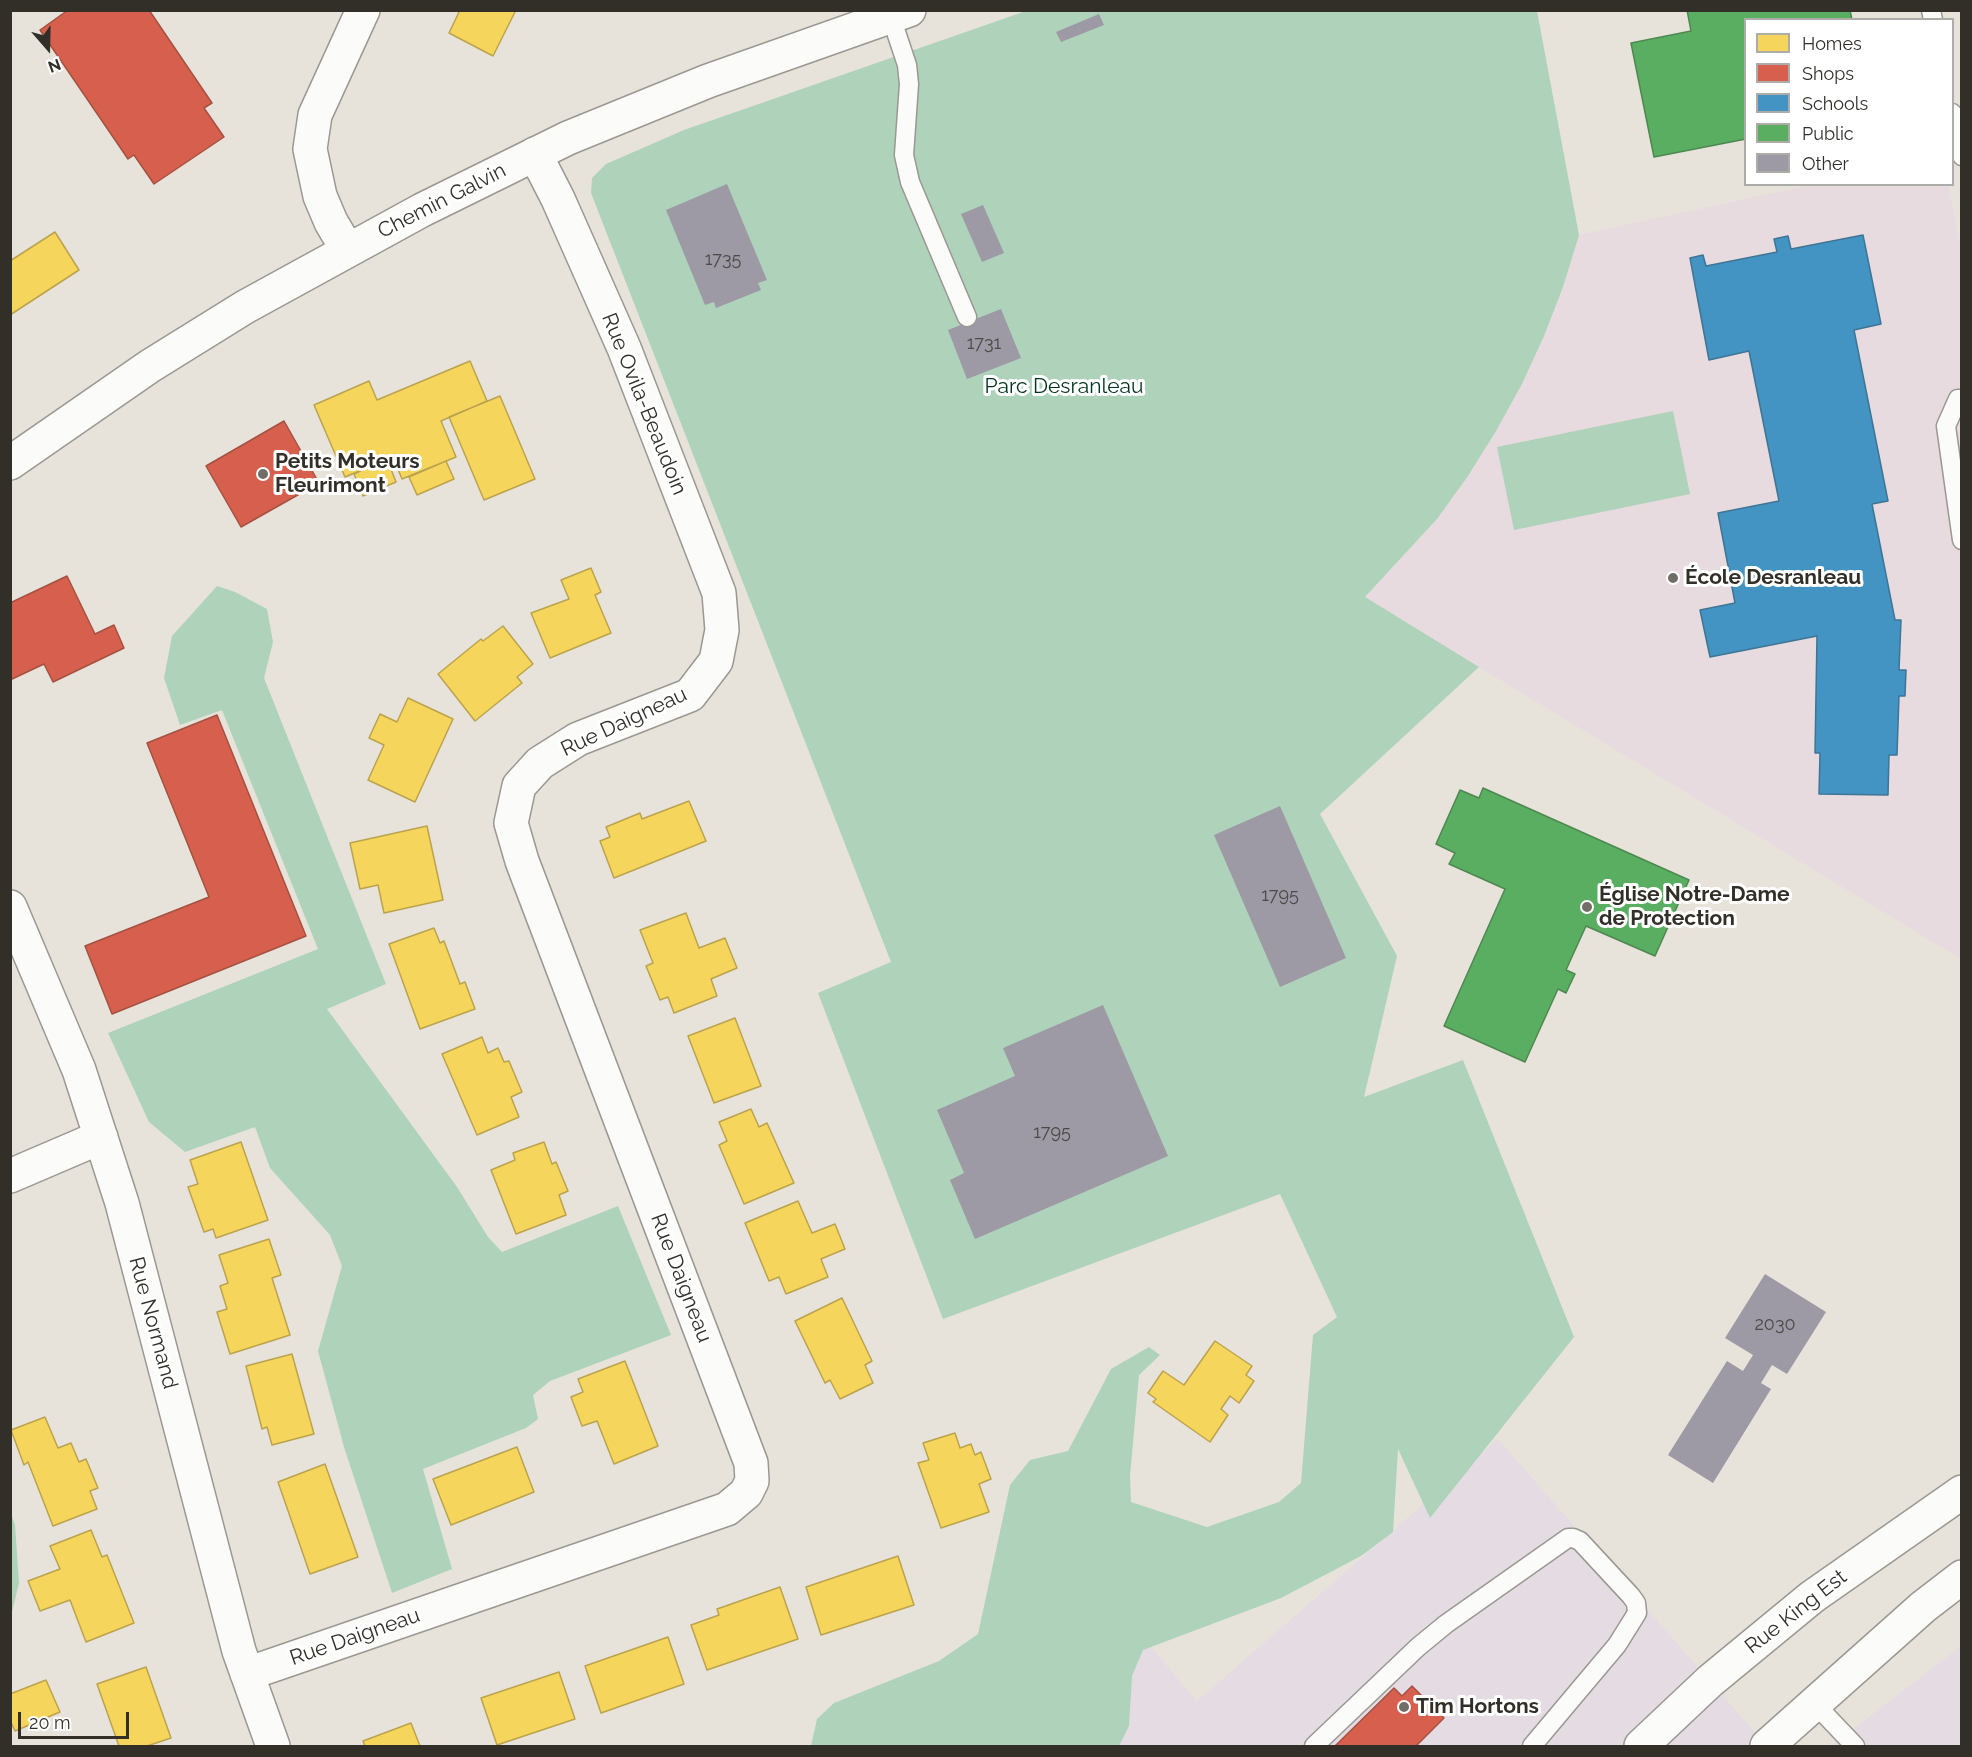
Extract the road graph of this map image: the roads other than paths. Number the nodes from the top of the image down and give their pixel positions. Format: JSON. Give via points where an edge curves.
{"nodes":[{"id":1,"x":363,"y":10,"type":"edge"},
{"id":2,"x":900,"y":14,"type":"edge"},
{"id":3,"x":1954,"y":118,"type":"edge"},
{"id":4,"x":535,"y":154,"type":"junction"},
{"id":5,"x":1962,"y":156,"type":"edge"},
{"id":6,"x":347,"y":249,"type":"junction"},
{"id":7,"x":968,"y":316,"type":"dead end"},
{"id":8,"x":1962,"y":399,"type":"edge"},
{"id":9,"x":10,"y":463,"type":"edge"},
{"id":10,"x":1962,"y":540,"type":"edge"},
{"id":11,"x":716,"y":662,"type":"joint"},
{"id":12,"x":10,"y":907,"type":"edge"},
{"id":13,"x":101,"y":1137,"type":"junction"},
{"id":14,"x":10,"y":1176,"type":"edge"},
{"id":15,"x":1962,"y":1492,"type":"edge"},
{"id":16,"x":1962,"y":1577,"type":"edge"},
{"id":17,"x":247,"y":1674,"type":"junction"},
{"id":18,"x":1815,"y":1704,"type":"junction"},
{"id":19,"x":273,"y":1746,"type":"edge"},
{"id":20,"x":1314,"y":1746,"type":"edge"},
{"id":21,"x":1532,"y":1746,"type":"edge"},
{"id":22,"x":1641,"y":1746,"type":"edge"},
{"id":23,"x":1767,"y":1746,"type":"edge"},
{"id":24,"x":1855,"y":1746,"type":"edge"}],
"edges":[{"from":1,"to":6,"type":"street","via":[[315,115],[310,149],[320,196]]},
{"from":2,"to":4,"type":"street","name":"Chemin Galvin","via":[[708,81]]},
{"from":2,"to":7,"type":"lane","via":[[909,84],[904,155],[910,182]]},
{"from":3,"to":5,"type":"lane"},
{"from":4,"to":6,"type":"street","name":"Chemin Galvin"},
{"from":4,"to":11,"type":"street","name":"Rue Ovila-Beaudoin","via":[[624,348],[719,592],[722,630]]},
{"from":6,"to":9,"type":"street","name":"Chemin Galvin","via":[[150,366]]},
{"from":8,"to":10,"type":"lane","via":[[1958,399],[1946,426]]},
{"from":11,"to":17,"type":"street","name":"Rue Daigneau","via":[[690,695],[578,739],[540,763],[519,786],[511,823],[522,861],[751,1463],[752,1481],[746,1493],[727,1509]]},
{"from":12,"to":13,"type":"street","name":"Rue Normand","via":[[79,1070]]},
{"from":13,"to":14,"type":"street"},
{"from":13,"to":17,"type":"street","name":"Rue Normand"},
{"from":15,"to":22,"type":"street","name":"Rue King Est","via":[[1812,1597],[1710,1681]]},
{"from":16,"to":18,"type":"street"},
{"from":17,"to":19,"type":"street","name":"Rue Normand"},
{"from":18,"to":23,"type":"street"},
{"from":18,"to":24,"type":"lane"},
{"from":20,"to":21,"type":"lane","via":[[1446,1624],[1573,1538],[1631,1596],[1636,1613],[1617,1645]]}]}
